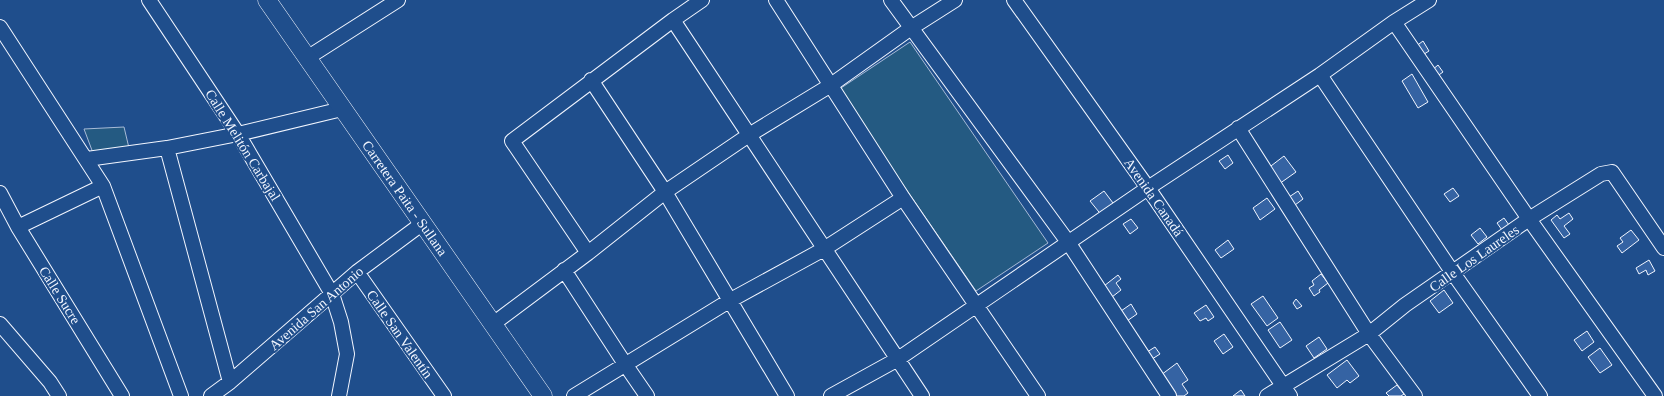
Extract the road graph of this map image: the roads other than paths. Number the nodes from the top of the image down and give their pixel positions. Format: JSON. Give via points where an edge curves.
{"nodes":[{"id":1,"x":149,"y":0,"type":"edge"},
{"id":2,"x":266,"y":0,"type":"edge"},
{"id":3,"x":398,"y":0,"type":"edge"},
{"id":4,"x":702,"y":0,"type":"edge"},
{"id":5,"x":776,"y":0,"type":"edge"},
{"id":6,"x":891,"y":0,"type":"edge"},
{"id":7,"x":955,"y":0,"type":"edge"},
{"id":8,"x":1014,"y":0,"type":"edge"},
{"id":9,"x":1429,"y":0,"type":"edge"},
{"id":10,"x":673,"y":20,"type":"junction"},
{"id":11,"x":1394,"y":22,"type":"junction"},
{"id":12,"x":0,"y":27,"type":"edge"},
{"id":13,"x":911,"y":28,"type":"junction"},
{"id":14,"x":307,"y":58,"type":"junction"},
{"id":15,"x":1320,"y":75,"type":"junction"},
{"id":16,"x":591,"y":80,"type":"junction"},
{"id":17,"x":831,"y":84,"type":"junction"},
{"id":18,"x":342,"y":109,"type":"junction"},
{"id":19,"x":1238,"y":128,"type":"junction"},
{"id":20,"x":238,"y":134,"type":"junction"},
{"id":21,"x":749,"y":135,"type":"junction"},
{"id":22,"x":166,"y":148,"type":"junction"},
{"id":23,"x":87,"y":159,"type":"junction"},
{"id":24,"x":103,"y":186,"type":"junction"},
{"id":25,"x":1148,"y":188,"type":"junction"},
{"id":26,"x":665,"y":192,"type":"junction"},
{"id":27,"x":0,"y":193,"type":"edge"},
{"id":28,"x":903,"y":198,"type":"junction"},
{"id":29,"x":1529,"y":219,"type":"junction"},
{"id":30,"x":423,"y":223,"type":"junction"},
{"id":31,"x":18,"y":227,"type":"junction"},
{"id":32,"x":1068,"y":242,"type":"junction"},
{"id":33,"x":1663,"y":244,"type":"edge"},
{"id":34,"x":824,"y":249,"type":"junction"},
{"id":35,"x":588,"y":253,"type":"junction"},
{"id":36,"x":564,"y":270,"type":"junction"},
{"id":37,"x":357,"y":272,"type":"junction"},
{"id":38,"x":1453,"y":273,"type":"junction"},
{"id":39,"x":332,"y":294,"type":"junction"},
{"id":40,"x":729,"y":301,"type":"junction"},
{"id":41,"x":977,"y":305,"type":"junction"},
{"id":42,"x":0,"y":324,"type":"edge"},
{"id":43,"x":493,"y":324,"type":"junction"},
{"id":44,"x":1369,"y":334,"type":"junction"},
{"id":45,"x":898,"y":359,"type":"junction"},
{"id":46,"x":625,"y":364,"type":"junction"},
{"id":47,"x":230,"y":382,"type":"junction"},
{"id":48,"x":1287,"y":391,"type":"edge"},
{"id":49,"x":59,"y":396,"type":"edge"},
{"id":50,"x":122,"y":396,"type":"edge"},
{"id":51,"x":181,"y":396,"type":"edge"},
{"id":52,"x":211,"y":396,"type":"edge"},
{"id":53,"x":339,"y":396,"type":"edge"},
{"id":54,"x":444,"y":396,"type":"edge"},
{"id":55,"x":543,"y":396,"type":"edge"},
{"id":56,"x":574,"y":396,"type":"edge"},
{"id":57,"x":647,"y":396,"type":"edge"},
{"id":58,"x":788,"y":396,"type":"edge"},
{"id":59,"x":831,"y":396,"type":"edge"},
{"id":60,"x":922,"y":396,"type":"edge"},
{"id":61,"x":1038,"y":396,"type":"edge"},
{"id":62,"x":1169,"y":396,"type":"edge"},
{"id":63,"x":1268,"y":396,"type":"edge"},
{"id":64,"x":1415,"y":396,"type":"edge"},
{"id":65,"x":1540,"y":396,"type":"edge"},
{"id":66,"x":1655,"y":396,"type":"edge"}],
"edges":[{"from":1,"to":20,"type":"street","name":"Calle Melitón Carbajal"},
{"from":2,"to":14,"type":"main road","name":"Carretera Paita - Sullana"},
{"from":3,"to":14,"type":"street"},
{"from":4,"to":10,"type":"street"},
{"from":5,"to":17,"type":"street"},
{"from":6,"to":13,"type":"street"},
{"from":7,"to":13,"type":"street"},
{"from":8,"to":25,"type":"street","name":"Avenida Canadá"},
{"from":9,"to":11,"type":"street"},
{"from":10,"to":16,"type":"street"},
{"from":10,"to":21,"type":"street"},
{"from":11,"to":15,"type":"street"},
{"from":11,"to":29,"type":"street"},
{"from":12,"to":23,"type":"street"},
{"from":13,"to":17,"type":"street"},
{"from":13,"to":32,"type":"street"},
{"from":14,"to":18,"type":"main road","name":"Carretera Paita - Sullana"},
{"from":15,"to":19,"type":"street"},
{"from":15,"to":38,"type":"street"},
{"from":16,"to":26,"type":"street"},
{"from":16,"to":35,"type":"street","via":[[512,141]]},
{"from":17,"to":21,"type":"street"},
{"from":17,"to":28,"type":"street"},
{"from":18,"to":20,"type":"street"},
{"from":18,"to":30,"type":"main road","name":"Carretera Paita - Sullana"},
{"from":19,"to":25,"type":"street"},
{"from":19,"to":44,"type":"street"},
{"from":20,"to":22,"type":"street"},
{"from":20,"to":39,"type":"street","name":"Calle Melitón Carbajal"},
{"from":21,"to":26,"type":"street"},
{"from":21,"to":34,"type":"street"},
{"from":22,"to":23,"type":"street"},
{"from":22,"to":47,"type":"street"},
{"from":23,"to":24,"type":"street"},
{"from":24,"to":31,"type":"street"},
{"from":24,"to":51,"type":"street"},
{"from":25,"to":32,"type":"street"},
{"from":25,"to":48,"type":"street","name":"Avenida Canadá"},
{"from":26,"to":35,"type":"street"},
{"from":26,"to":40,"type":"street"},
{"from":27,"to":31,"type":"street","name":"Calle Sucre"},
{"from":28,"to":34,"type":"street"},
{"from":28,"to":41,"type":"street"},
{"from":29,"to":33,"type":"street","name":"Calle Los Laureles","via":[[1596,176],[1612,172]]},
{"from":29,"to":38,"type":"street","name":"Calle Los Laureles"},
{"from":29,"to":66,"type":"street"},
{"from":30,"to":37,"type":"street","name":"Avenida San Antonio"},
{"from":30,"to":43,"type":"main road","name":"Carretera Paita - Sullana"},
{"from":31,"to":50,"type":"street","name":"Calle Sucre"},
{"from":32,"to":41,"type":"street"},
{"from":32,"to":62,"type":"street"},
{"from":34,"to":40,"type":"street"},
{"from":34,"to":45,"type":"street"},
{"from":35,"to":36,"type":"street"},
{"from":36,"to":43,"type":"street"},
{"from":36,"to":46,"type":"street"},
{"from":37,"to":39,"type":"street","name":"Avenida San Antonio"},
{"from":37,"to":54,"type":"street","name":"Calle San Valentín"},
{"from":38,"to":44,"type":"street","name":"Calle Los Laureles"},
{"from":38,"to":65,"type":"street"},
{"from":39,"to":47,"type":"street","name":"Avenida San Antonio"},
{"from":39,"to":53,"type":"street","name":"Calle Melitón Carbajal","via":[[347,354]]},
{"from":40,"to":46,"type":"street"},
{"from":40,"to":58,"type":"street"},
{"from":41,"to":45,"type":"street"},
{"from":41,"to":61,"type":"street"},
{"from":42,"to":49,"type":"street"},
{"from":43,"to":55,"type":"main road","name":"Carretera Paita - Sullana"},
{"from":44,"to":48,"type":"street","name":"Calle Los Laureles"},
{"from":44,"to":64,"type":"street"},
{"from":45,"to":59,"type":"street"},
{"from":45,"to":60,"type":"street"},
{"from":46,"to":56,"type":"street"},
{"from":46,"to":57,"type":"street"},
{"from":47,"to":52,"type":"street","name":"Avenida San Antonio"},
{"from":48,"to":63,"type":"street","name":"Calle Los Laureles"}]}
